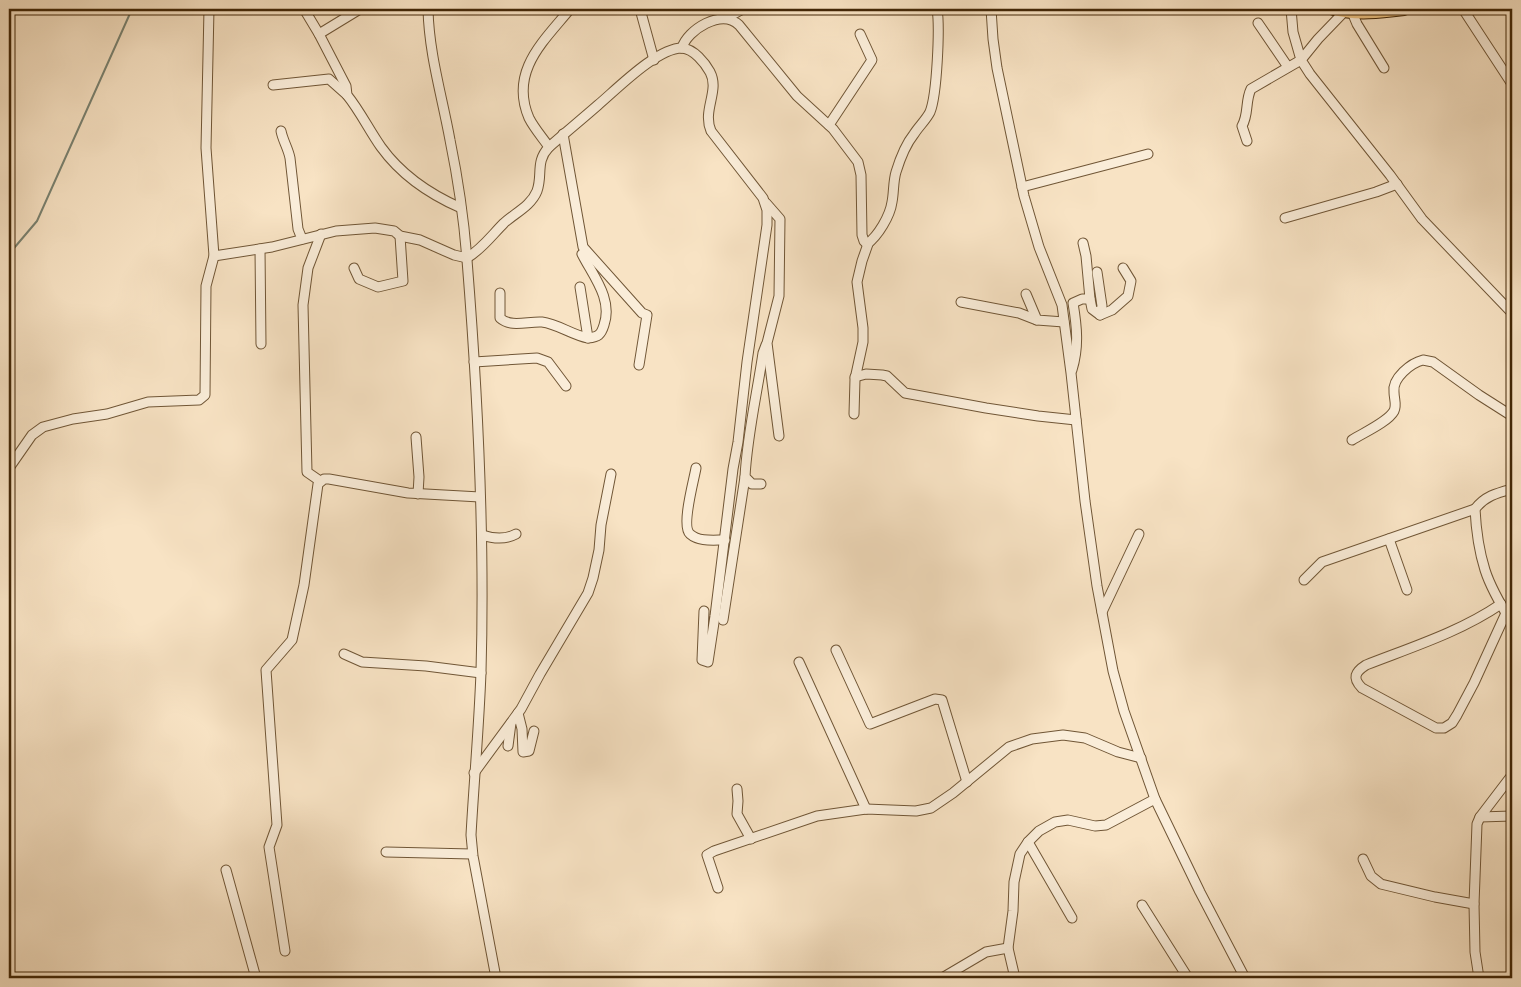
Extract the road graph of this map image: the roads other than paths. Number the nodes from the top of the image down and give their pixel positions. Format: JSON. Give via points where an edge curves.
{"nodes":[{"id":1,"x":209,"y":9,"type":"edge"},
{"id":2,"x":304,"y":9,"type":"edge"},
{"id":3,"x":360,"y":9,"type":"edge"},
{"id":4,"x":428,"y":9,"type":"edge"},
{"id":5,"x":570,"y":9,"type":"edge"},
{"id":6,"x":640,"y":9,"type":"edge"},
{"id":7,"x":743,"y":9,"type":"edge"},
{"id":8,"x":937,"y":9,"type":"edge"},
{"id":9,"x":991,"y":9,"type":"edge"},
{"id":10,"x":1291,"y":9,"type":"edge"},
{"id":11,"x":1404,"y":9,"type":"edge"},
{"id":12,"x":1463,"y":9,"type":"edge"},
{"id":13,"x":1343,"y":11,"type":"edge"},
{"id":14,"x":726,"y":18,"type":"junction"},
{"id":15,"x":1258,"y":23,"type":"dead end"},
{"id":16,"x":319,"y":34,"type":"junction"},
{"id":17,"x":860,"y":34,"type":"dead end"},
{"id":18,"x":682,"y":48,"type":"junction"},
{"id":19,"x":654,"y":60,"type":"junction"},
{"id":20,"x":1302,"y":60,"type":"junction"},
{"id":21,"x":1288,"y":67,"type":"junction"},
{"id":22,"x":1384,"y":68,"type":"dead end"},
{"id":23,"x":1512,"y":84,"type":"edge"},
{"id":24,"x":273,"y":85,"type":"dead end"},
{"id":25,"x":347,"y":95,"type":"junction"},
{"id":26,"x":829,"y":125,"type":"junction"},
{"id":27,"x":281,"y":131,"type":"dead end"},
{"id":28,"x":564,"y":134,"type":"junction"},
{"id":29,"x":1247,"y":141,"type":"dead end"},
{"id":30,"x":549,"y":147,"type":"junction"},
{"id":31,"x":1148,"y":154,"type":"dead end"},
{"id":32,"x":1397,"y":184,"type":"junction"},
{"id":33,"x":1022,"y":187,"type":"junction"},
{"id":34,"x":764,"y":201,"type":"junction"},
{"id":35,"x":461,"y":208,"type":"junction"},
{"id":36,"x":1284,"y":218,"type":"dead end"},
{"id":37,"x":321,"y":234,"type":"junction"},
{"id":38,"x":400,"y":236,"type":"junction"},
{"id":39,"x":302,"y":239,"type":"junction"},
{"id":40,"x":1083,"y":243,"type":"dead end"},
{"id":41,"x":868,"y":244,"type":"junction"},
{"id":42,"x":260,"y":250,"type":"junction"},
{"id":43,"x":586,"y":251,"type":"junction"},
{"id":44,"x":214,"y":256,"type":"junction"},
{"id":45,"x":467,"y":258,"type":"junction"},
{"id":46,"x":354,"y":268,"type":"dead end"},
{"id":47,"x":1123,"y":268,"type":"dead end"},
{"id":48,"x":1097,"y":272,"type":"dead end"},
{"id":49,"x":580,"y":287,"type":"dead end"},
{"id":50,"x":500,"y":293,"type":"dead end"},
{"id":51,"x":1026,"y":294,"type":"dead end"},
{"id":52,"x":1090,"y":298,"type":"junction"},
{"id":53,"x":961,"y":302,"type":"dead end"},
{"id":54,"x":1512,"y":313,"type":"edge"},
{"id":55,"x":1100,"y":315,"type":"junction"},
{"id":56,"x":1037,"y":320,"type":"junction"},
{"id":57,"x":1064,"y":322,"type":"junction"},
{"id":58,"x":588,"y":338,"type":"junction"},
{"id":59,"x":767,"y":343,"type":"junction"},
{"id":60,"x":262,"y":344,"type":"dead end"},
{"id":61,"x":474,"y":362,"type":"junction"},
{"id":62,"x":639,"y":365,"type":"dead end"},
{"id":63,"x":1071,"y":372,"type":"junction"},
{"id":64,"x":855,"y":376,"type":"junction"},
{"id":65,"x":566,"y":386,"type":"dead end"},
{"id":66,"x":854,"y":414,"type":"dead end"},
{"id":67,"x":1512,"y":416,"type":"edge"},
{"id":68,"x":1076,"y":420,"type":"junction"},
{"id":69,"x":416,"y":436,"type":"dead end"},
{"id":70,"x":779,"y":436,"type":"dead end"},
{"id":71,"x":1352,"y":440,"type":"dead end"},
{"id":72,"x":9,"y":468,"type":"edge"},
{"id":73,"x":696,"y":468,"type":"dead end"},
{"id":74,"x":611,"y":474,"type":"dead end"},
{"id":75,"x":745,"y":477,"type":"junction"},
{"id":76,"x":320,"y":481,"type":"junction"},
{"id":77,"x":761,"y":484,"type":"dead end"},
{"id":78,"x":1512,"y":489,"type":"edge"},
{"id":79,"x":418,"y":494,"type":"junction"},
{"id":80,"x":480,"y":497,"type":"junction"},
{"id":81,"x":1475,"y":508,"type":"junction"},
{"id":82,"x":516,"y":534,"type":"dead end"},
{"id":83,"x":1139,"y":534,"type":"dead end"},
{"id":84,"x":482,"y":535,"type":"junction"},
{"id":85,"x":1389,"y":539,"type":"junction"},
{"id":86,"x":724,"y":540,"type":"junction"},
{"id":87,"x":1304,"y":580,"type":"dead end"},
{"id":88,"x":1407,"y":590,"type":"dead end"},
{"id":89,"x":1501,"y":604,"type":"junction"},
{"id":90,"x":704,"y":611,"type":"dead end"},
{"id":91,"x":1102,"y":612,"type":"junction"},
{"id":92,"x":1506,"y":614,"type":"junction"},
{"id":93,"x":723,"y":620,"type":"dead end"},
{"id":94,"x":1512,"y":623,"type":"edge"},
{"id":95,"x":836,"y":650,"type":"dead end"},
{"id":96,"x":344,"y":654,"type":"dead end"},
{"id":97,"x":800,"y":662,"type":"dead end"},
{"id":98,"x":481,"y":673,"type":"junction"},
{"id":99,"x":518,"y":713,"type":"junction"},
{"id":100,"x":510,"y":723,"type":"junction"},
{"id":101,"x":534,"y":731,"type":"dead end"},
{"id":102,"x":508,"y":746,"type":"dead end"},
{"id":103,"x":1141,"y":758,"type":"junction"},
{"id":104,"x":474,"y":774,"type":"junction"},
{"id":105,"x":1512,"y":775,"type":"edge"},
{"id":106,"x":967,"y":782,"type":"junction"},
{"id":107,"x":737,"y":789,"type":"dead end"},
{"id":108,"x":1155,"y":799,"type":"junction"},
{"id":109,"x":866,"y":809,"type":"junction"},
{"id":110,"x":1512,"y":816,"type":"edge"},
{"id":111,"x":1480,"y":817,"type":"junction"},
{"id":112,"x":751,"y":839,"type":"junction"},
{"id":113,"x":1028,"y":842,"type":"junction"},
{"id":114,"x":386,"y":852,"type":"dead end"},
{"id":115,"x":472,"y":854,"type":"junction"},
{"id":116,"x":1363,"y":859,"type":"dead end"},
{"id":117,"x":226,"y":870,"type":"dead end"},
{"id":118,"x":718,"y":888,"type":"dead end"},
{"id":119,"x":1474,"y":904,"type":"junction"},
{"id":120,"x":1142,"y":905,"type":"dead end"},
{"id":121,"x":1072,"y":918,"type":"dead end"},
{"id":122,"x":1008,"y":948,"type":"junction"},
{"id":123,"x":285,"y":951,"type":"dead end"},
{"id":124,"x":256,"y":978,"type":"edge"},
{"id":125,"x":496,"y":978,"type":"edge"},
{"id":126,"x":942,"y":978,"type":"edge"},
{"id":127,"x":1015,"y":978,"type":"edge"},
{"id":128,"x":1188,"y":978,"type":"edge"},
{"id":129,"x":1245,"y":978,"type":"edge"},
{"id":130,"x":1479,"y":978,"type":"edge"}],
"edges":[{"from":1,"to":44,"type":"street","via":[[206,148]]},
{"from":2,"to":16,"type":"street"},
{"from":3,"to":16,"type":"street"},
{"from":4,"to":35,"type":"street","via":[[435,73],[451,141]]},
{"from":5,"to":30,"type":"street","via":[[536,50],[525,76],[524,91],[530,119]]},
{"from":6,"to":19,"type":"street"},
{"from":7,"to":14,"type":"street"},
{"from":8,"to":41,"type":"street","via":[[931,110],[908,143],[896,172],[890,210]]},
{"from":9,"to":33,"type":"street","via":[[997,68]]},
{"from":10,"to":20,"type":"street","via":[[1293,32]]},
{"from":11,"to":13,"type":"highway"},
{"from":12,"to":23,"type":"street"},
{"from":13,"to":20,"type":"street"},
{"from":13,"to":22,"type":"street","via":[[1360,29]]},
{"from":14,"to":18,"type":"street","via":[[715,20],[692,33]]},
{"from":14,"to":26,"type":"street","via":[[739,24],[797,96]]},
{"from":15,"to":21,"type":"street"},
{"from":16,"to":25,"type":"street","via":[[346,86]]},
{"from":17,"to":26,"type":"street","via":[[872,60]]},
{"from":18,"to":19,"type":"street"},
{"from":18,"to":34,"type":"street","via":[[696,55],[713,79],[709,127]]},
{"from":19,"to":28,"type":"street"},
{"from":20,"to":21,"type":"street"},
{"from":20,"to":32,"type":"street"},
{"from":21,"to":29,"type":"street","via":[[1251,89],[1242,126]]},
{"from":24,"to":25,"type":"street","via":[[329,79]]},
{"from":25,"to":35,"type":"street","via":[[380,147],[397,167],[433,195]]},
{"from":26,"to":41,"type":"street","via":[[859,166],[862,235]]},
{"from":27,"to":39,"type":"street","via":[[290,158]]},
{"from":28,"to":30,"type":"street"},
{"from":28,"to":43,"type":"street"},
{"from":30,"to":45,"type":"street","via":[[540,159],[538,184],[530,201]]},
{"from":31,"to":33,"type":"street"},
{"from":32,"to":36,"type":"street"},
{"from":32,"to":54,"type":"street","via":[[1422,219]]},
{"from":33,"to":57,"type":"street","via":[[1036,240],[1062,305]]},
{"from":34,"to":59,"type":"street","via":[[780,219],[779,296]]},
{"from":34,"to":86,"type":"street","via":[[767,231]]},
{"from":35,"to":45,"type":"street"},
{"from":37,"to":38,"type":"street","via":[[375,228],[394,231]]},
{"from":37,"to":39,"type":"street"},
{"from":37,"to":76,"type":"street","via":[[308,268],[303,305],[307,472]]},
{"from":38,"to":45,"type":"street"},
{"from":38,"to":46,"type":"street","via":[[403,281],[378,287],[360,279]]},
{"from":39,"to":42,"type":"street"},
{"from":40,"to":52,"type":"street"},
{"from":41,"to":64,"type":"street","via":[[857,282],[863,342]]},
{"from":42,"to":44,"type":"street"},
{"from":42,"to":60,"type":"street"},
{"from":43,"to":58,"type":"street","via":[[582,254],[599,283],[606,306],[606,322],[601,334]]},
{"from":43,"to":62,"type":"street","via":[[647,315]]},
{"from":44,"to":72,"type":"street","via":[[206,286],[206,391],[203,398],[148,402],[43,427],[32,435]]},
{"from":45,"to":61,"type":"street"},
{"from":47,"to":55,"type":"street","via":[[1131,281],[1128,296],[1112,310]]},
{"from":48,"to":55,"type":"street","via":[[1102,306]]},
{"from":49,"to":58,"type":"street"},
{"from":50,"to":58,"type":"street","via":[[500,318],[504,322],[551,324]]},
{"from":51,"to":56,"type":"street"},
{"from":52,"to":55,"type":"street","via":[[1092,309]]},
{"from":52,"to":63,"type":"street","via":[[1073,303],[1078,331]]},
{"from":53,"to":56,"type":"street","via":[[1019,313]]},
{"from":56,"to":57,"type":"street"},
{"from":57,"to":63,"type":"street"},
{"from":59,"to":70,"type":"street"},
{"from":59,"to":75,"type":"street","via":[[756,392]]},
{"from":61,"to":65,"type":"street","via":[[537,358],[548,362]]},
{"from":61,"to":80,"type":"street"},
{"from":63,"to":68,"type":"street"},
{"from":64,"to":66,"type":"street"},
{"from":64,"to":68,"type":"street","via":[[887,376],[905,393]]},
{"from":67,"to":71,"type":"street","via":[[1433,362],[1423,360],[1395,382],[1396,405],[1392,415]]},
{"from":68,"to":91,"type":"street"},
{"from":69,"to":79,"type":"street"},
{"from":73,"to":86,"type":"street","via":[[687,529],[689,534],[706,540]]},
{"from":74,"to":99,"type":"street","via":[[599,550],[588,593]]},
{"from":75,"to":77,"type":"street","via":[[752,484]]},
{"from":75,"to":93,"type":"street"},
{"from":76,"to":79,"type":"street","via":[[329,479]]},
{"from":76,"to":123,"type":"street","via":[[292,640],[266,670],[277,825],[269,847]]},
{"from":78,"to":81,"type":"street","via":[[1489,496]]},
{"from":79,"to":80,"type":"street"},
{"from":80,"to":84,"type":"street"},
{"from":81,"to":85,"type":"street"},
{"from":81,"to":89,"type":"street","via":[[1485,571]]},
{"from":82,"to":84,"type":"street","via":[[496,539]]},
{"from":83,"to":91,"type":"street"},
{"from":84,"to":98,"type":"street"},
{"from":85,"to":87,"type":"street","via":[[1322,562]]},
{"from":85,"to":88,"type":"street"},
{"from":86,"to":90,"type":"street","via":[[708,662],[702,660]]},
{"from":89,"to":92,"type":"street"},
{"from":89,"to":92,"type":"street","via":[[1449,633],[1366,665],[1356,675],[1356,682],[1436,728],[1444,728],[1457,715]]},
{"from":91,"to":103,"type":"street","via":[[1113,671]]},
{"from":92,"to":94,"type":"street"},
{"from":95,"to":106,"type":"street","via":[[870,724],[935,699],[942,700]]},
{"from":96,"to":98,"type":"street","via":[[362,662]]},
{"from":97,"to":109,"type":"street"},
{"from":98,"to":104,"type":"street"},
{"from":99,"to":100,"type":"street"},
{"from":99,"to":101,"type":"street","via":[[522,752],[529,752]]},
{"from":100,"to":102,"type":"street"},
{"from":100,"to":104,"type":"street"},
{"from":103,"to":106,"type":"street","via":[[1085,738],[1063,735],[1032,739],[1008,747]]},
{"from":103,"to":108,"type":"street"},
{"from":104,"to":115,"type":"street"},
{"from":105,"to":111,"type":"street"},
{"from":106,"to":109,"type":"street","via":[[931,808],[916,811]]},
{"from":107,"to":112,"type":"street","via":[[737,814]]},
{"from":108,"to":113,"type":"street","via":[[1106,825],[1068,820],[1054,822],[1038,831]]},
{"from":108,"to":129,"type":"street"},
{"from":109,"to":112,"type":"street","via":[[817,816]]},
{"from":110,"to":111,"type":"street"},
{"from":111,"to":119,"type":"street"},
{"from":112,"to":118,"type":"street","via":[[706,855]]},
{"from":113,"to":121,"type":"street"},
{"from":113,"to":122,"type":"street","via":[[1018,858]]},
{"from":114,"to":115,"type":"street"},
{"from":115,"to":125,"type":"street"},
{"from":116,"to":119,"type":"street","via":[[1371,876],[1381,884]]},
{"from":117,"to":124,"type":"street"},
{"from":119,"to":130,"type":"street"},
{"from":120,"to":128,"type":"street"},
{"from":122,"to":126,"type":"street","via":[[986,952]]},
{"from":122,"to":127,"type":"street"}]}
